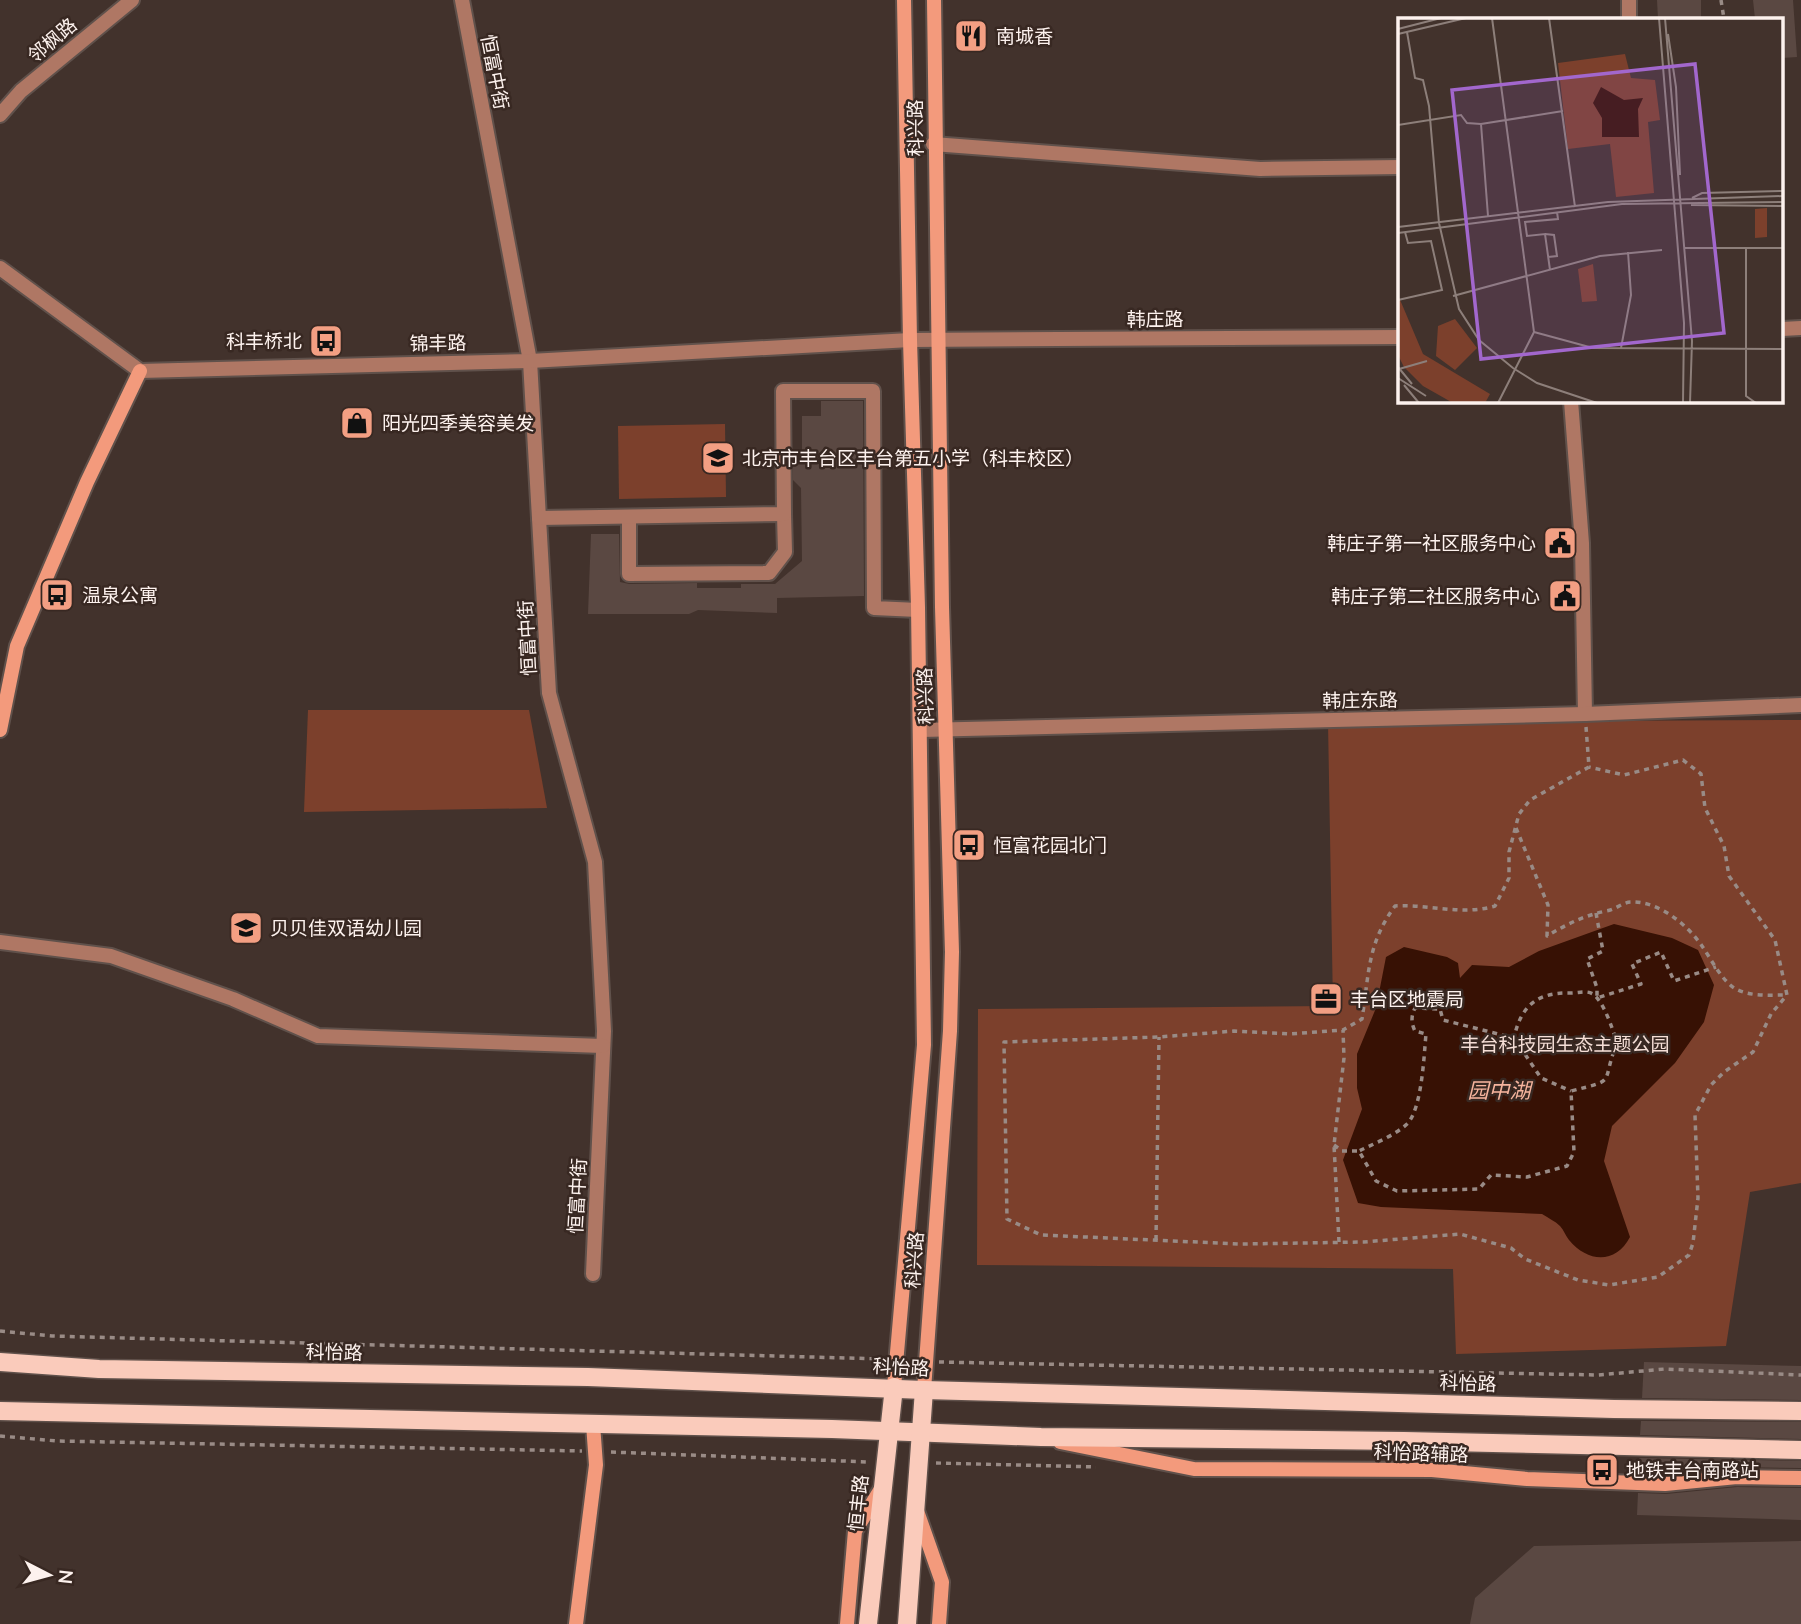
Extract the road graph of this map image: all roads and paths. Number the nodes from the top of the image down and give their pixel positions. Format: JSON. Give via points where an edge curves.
{"nodes":[{"id":1,"x":132,"y":0,"type":"edge"},
{"id":2,"x":462,"y":0,"type":"edge"},
{"id":3,"x":904,"y":0,"type":"edge"},
{"id":4,"x":934,"y":0,"type":"edge"},
{"id":5,"x":1629,"y":0,"type":"edge"},
{"id":6,"x":1721,"y":0,"type":"edge"},
{"id":7,"x":1629,"y":18,"type":"edge"},
{"id":8,"x":1724,"y":18,"type":"edge"},
{"id":9,"x":0,"y":115,"type":"edge"},
{"id":10,"x":933,"y":144,"type":"junction"},
{"id":11,"x":1398,"y":167,"type":"edge"},
{"id":12,"x":0,"y":268,"type":"edge"},
{"id":13,"x":1398,"y":337,"type":"edge"},
{"id":14,"x":910,"y":340,"type":"junction"},
{"id":15,"x":940,"y":340,"type":"junction"},
{"id":16,"x":530,"y":361,"type":"junction"},
{"id":17,"x":140,"y":371,"type":"junction"},
{"id":18,"x":1571,"y":402,"type":"edge"},
{"id":19,"x":784,"y":514,"type":"junction"},
{"id":20,"x":629,"y":517,"type":"junction"},
{"id":21,"x":539,"y":518,"type":"junction"},
{"id":22,"x":918,"y":610,"type":"junction"},
{"id":23,"x":1801,"y":705,"type":"edge"},
{"id":24,"x":1585,"y":715,"type":"junction"},
{"id":25,"x":946,"y":727,"type":"junction"},
{"id":26,"x":0,"y":730,"type":"edge"},
{"id":27,"x":921,"y":730,"type":"junction"},
{"id":28,"x":1589,"y":767,"type":"junction"},
{"id":29,"x":1516,"y":827,"type":"junction"},
{"id":30,"x":1596,"y":912,"type":"junction"},
{"id":31,"x":0,"y":942,"type":"edge"},
{"id":32,"x":1716,"y":967,"type":"junction"},
{"id":33,"x":1787,"y":995,"type":"junction"},
{"id":34,"x":1597,"y":998,"type":"junction"},
{"id":35,"x":1343,"y":1030,"type":"junction"},
{"id":36,"x":1159,"y":1037,"type":"junction"},
{"id":37,"x":1514,"y":1038,"type":"junction"},
{"id":38,"x":603,"y":1045,"type":"junction"},
{"id":39,"x":1571,"y":1091,"type":"junction"},
{"id":40,"x":1334,"y":1144,"type":"junction"},
{"id":41,"x":1359,"y":1150,"type":"junction"},
{"id":42,"x":1156,"y":1240,"type":"junction"},
{"id":43,"x":1339,"y":1242,"type":"junction"},
{"id":44,"x":593,"y":1274,"type":"dead end"},
{"id":45,"x":0,"y":1363,"type":"edge"},
{"id":46,"x":894,"y":1387,"type":"junction"},
{"id":47,"x":924,"y":1390,"type":"junction"},
{"id":48,"x":0,"y":1411,"type":"edge"},
{"id":49,"x":1801,"y":1411,"type":"edge"},
{"id":50,"x":593,"y":1424,"type":"junction"},
{"id":51,"x":888,"y":1432,"type":"junction"},
{"id":52,"x":921,"y":1433,"type":"junction"},
{"id":53,"x":1041,"y":1437,"type":"junction"},
{"id":54,"x":1801,"y":1450,"type":"edge"},
{"id":55,"x":1801,"y":1478,"type":"edge"},
{"id":56,"x":881,"y":1489,"type":"junction"},
{"id":57,"x":916,"y":1507,"type":"junction"},
{"id":58,"x":576,"y":1624,"type":"edge"},
{"id":59,"x":847,"y":1624,"type":"edge"},
{"id":60,"x":868,"y":1624,"type":"edge"},
{"id":61,"x":907,"y":1624,"type":"edge"},
{"id":62,"x":939,"y":1624,"type":"edge"}],
"edges":[{"from":1,"to":9,"type":"street","name":"邻枫路","via":[[21,91]]},
{"from":2,"to":16,"type":"street","name":"恒富中街"},
{"from":3,"to":14,"type":"main road","name":"科兴路"},
{"from":4,"to":10,"type":"main road","name":"科兴路"},
{"from":5,"to":7,"type":"street"},
{"from":6,"to":8,"type":"path"},
{"from":10,"to":11,"type":"street","via":[[1259,169]]},
{"from":10,"to":15,"type":"main road","name":"科兴路"},
{"from":12,"to":17,"type":"street"},
{"from":13,"to":15,"type":"street","name":"韩庄路"},
{"from":14,"to":15,"type":"street","name":"韩庄路"},
{"from":14,"to":16,"type":"street","name":"锦丰路"},
{"from":14,"to":22,"type":"main road","name":"科兴路"},
{"from":15,"to":25,"type":"main road","name":"科兴路"},
{"from":16,"to":17,"type":"street","name":"锦丰路"},
{"from":16,"to":21,"type":"street","name":"恒富中街"},
{"from":17,"to":26,"type":"main road","via":[[17,646]]},
{"from":18,"to":24,"type":"street","via":[[1582,543]]},
{"from":19,"to":20,"type":"street"},
{"from":19,"to":20,"type":"street","via":[[785,552],[769,573],[629,574]]},
{"from":19,"to":22,"type":"street","via":[[783,391],[873,391],[874,608]]},
{"from":20,"to":21,"type":"street"},
{"from":21,"to":38,"type":"street","name":"恒富中街","via":[[549,693],[595,862]]},
{"from":22,"to":27,"type":"main road","name":"科兴路"},
{"from":23,"to":24,"type":"street","name":"韩庄东路"},
{"from":24,"to":25,"type":"street","name":"韩庄东路"},
{"from":24,"to":28,"type":"path"},
{"from":25,"to":27,"type":"street","name":"韩庄东路"},
{"from":25,"to":47,"type":"main road","name":"科兴路","via":[[950,1031]]},
{"from":27,"to":46,"type":"main road","name":"科兴路","via":[[924,1045]]},
{"from":28,"to":29,"type":"path","via":[[1530,800],[1518,814]]},
{"from":28,"to":33,"type":"path","via":[[1623,775],[1684,760],[1702,774],[1705,808],[1724,846],[1729,876],[1775,940]]},
{"from":29,"to":30,"type":"path","via":[[1548,905],[1548,936]]},
{"from":29,"to":35,"type":"path","via":[[1509,852],[1509,878],[1494,906],[1478,911],[1395,906],[1376,934],[1362,1019]]},
{"from":30,"to":32,"type":"path","via":[[1629,902],[1662,910],[1701,944]]},
{"from":30,"to":34,"type":"path","via":[[1603,951],[1587,959]]},
{"from":31,"to":38,"type":"street","via":[[111,956],[233,999],[318,1036]]},
{"from":32,"to":33,"type":"path","via":[[1731,986],[1744,992]]},
{"from":32,"to":34,"type":"path","via":[[1674,981],[1661,952],[1632,964],[1641,984]]},
{"from":33,"to":43,"type":"path","via":[[1771,1014],[1753,1052],[1711,1085],[1695,1115],[1698,1198],[1693,1243],[1689,1255],[1658,1277],[1609,1285],[1578,1280],[1525,1259],[1511,1248],[1460,1234]]},
{"from":34,"to":37,"type":"path","via":[[1589,992],[1556,992],[1536,999],[1518,1022]]},
{"from":34,"to":39,"type":"path","via":[[1617,1043],[1608,1078],[1598,1087]]},
{"from":35,"to":36,"type":"path"},
{"from":35,"to":40,"type":"path"},
{"from":36,"to":42,"type":"path"},
{"from":36,"to":42,"type":"path","via":[[1004,1042],[1006,1219],[1041,1235]]},
{"from":37,"to":39,"type":"path","via":[[1541,1078]]},
{"from":37,"to":41,"type":"path","via":[[1443,1020],[1440,1009],[1415,1008],[1415,1031],[1426,1034],[1422,1080],[1410,1121]]},
{"from":38,"to":44,"type":"street","name":"恒富中街"},
{"from":39,"to":41,"type":"path","via":[[1574,1152],[1567,1166],[1556,1171],[1527,1177],[1491,1175],[1479,1189],[1396,1191],[1376,1181]]},
{"from":40,"to":41,"type":"path","via":[[1342,1151]]},
{"from":40,"to":43,"type":"path"},
{"from":42,"to":43,"type":"path"},
{"from":45,"to":46,"type":"main road","name":"科怡路"},
{"from":46,"to":47,"type":"main road","name":"科怡路"},
{"from":46,"to":51,"type":"main road","name":"恒丰路"},
{"from":47,"to":49,"type":"main road","name":"科怡路"},
{"from":47,"to":52,"type":"main road"},
{"from":48,"to":50,"type":"main road"},
{"from":50,"to":51,"type":"main road"},
{"from":50,"to":58,"type":"main road","via":[[596,1465]]},
{"from":51,"to":52,"type":"main road"},
{"from":51,"to":56,"type":"main road","name":"恒丰路"},
{"from":52,"to":53,"type":"main road"},
{"from":52,"to":57,"type":"main road"},
{"from":53,"to":54,"type":"main road"},
{"from":53,"to":55,"type":"main road","name":"科怡路辅路","via":[[1194,1469],[1432,1470],[1665,1484],[1737,1477]]},
{"from":56,"to":59,"type":"main road","via":[[855,1531]]},
{"from":56,"to":60,"type":"main road","name":"恒丰路"},
{"from":57,"to":61,"type":"main road"},
{"from":57,"to":62,"type":"main road","via":[[942,1582]]}]}
